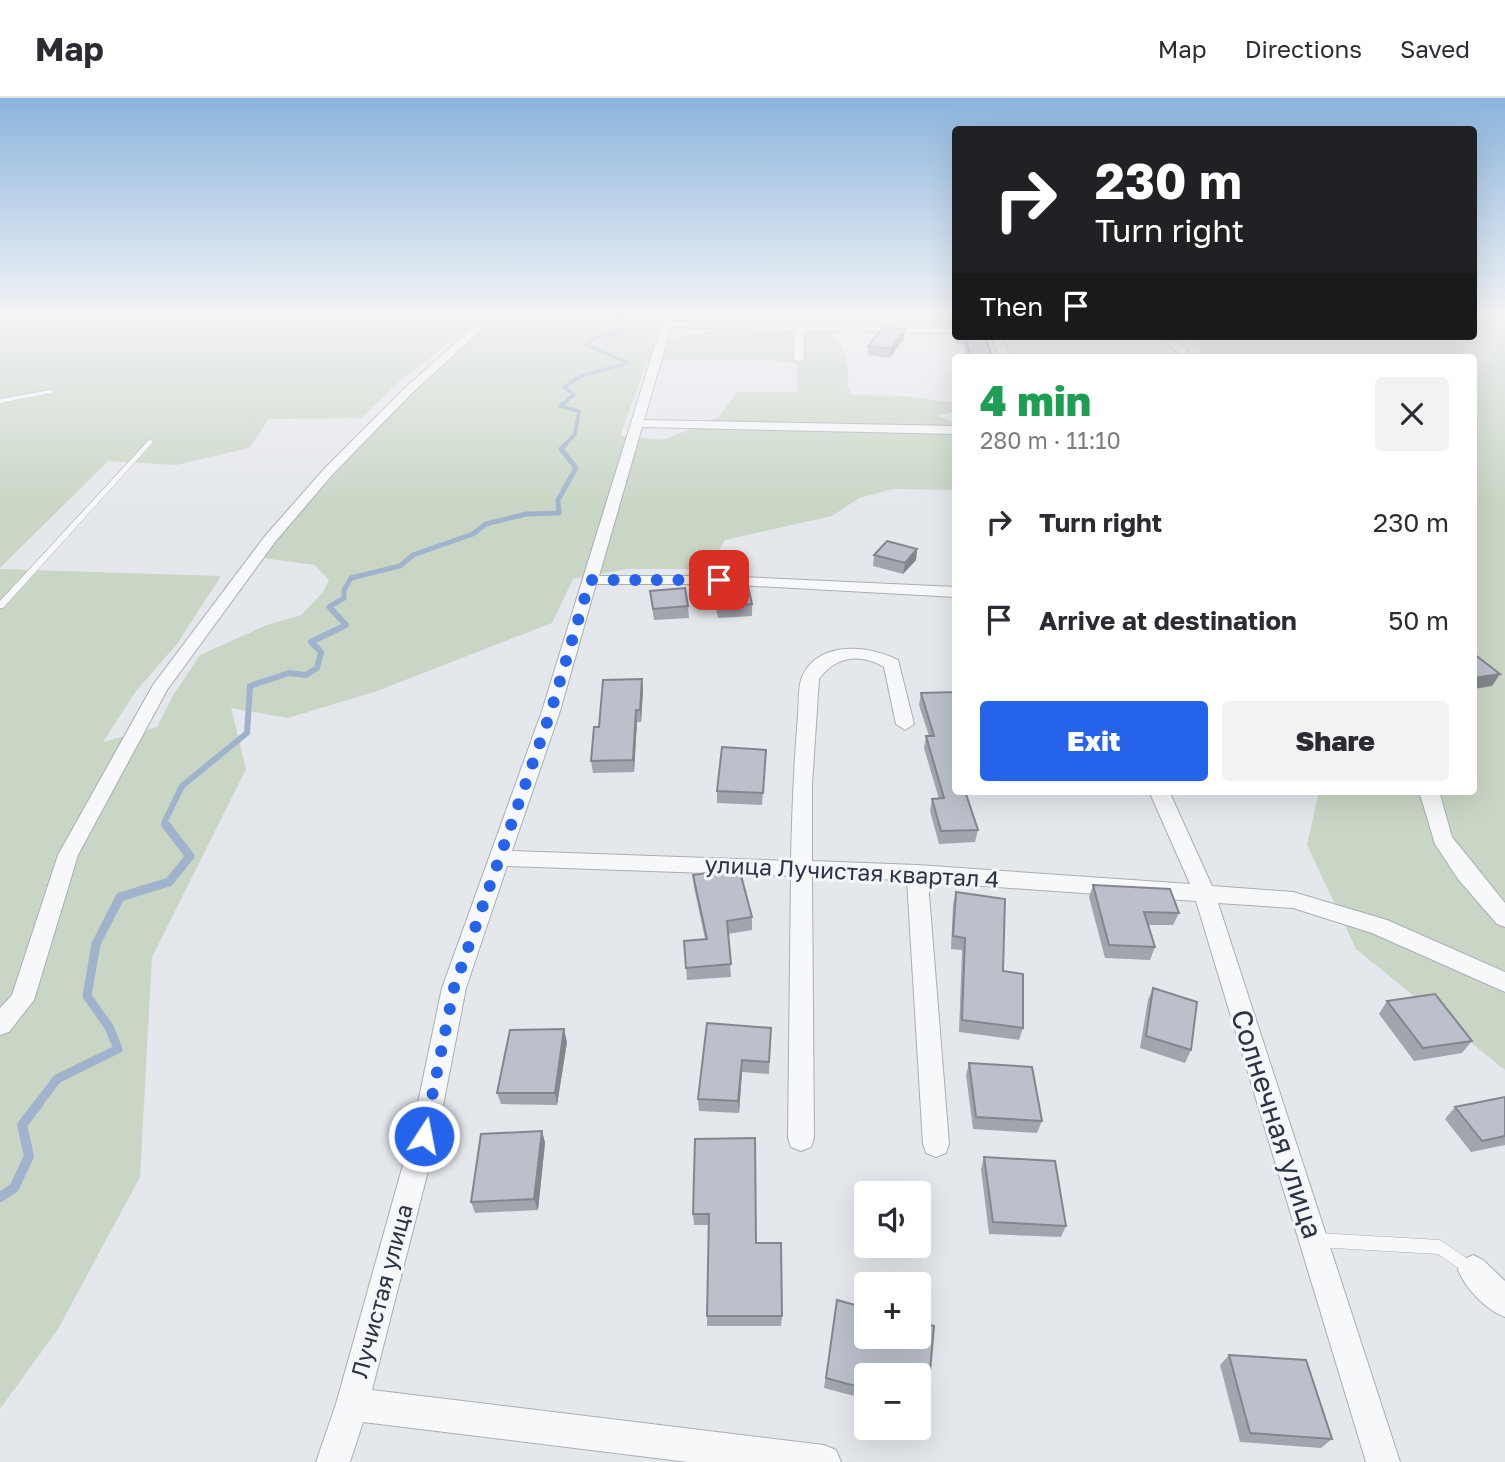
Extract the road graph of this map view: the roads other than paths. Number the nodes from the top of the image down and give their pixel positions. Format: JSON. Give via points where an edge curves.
{"nodes":[{"id":1,"x":421,"y":380,"type":"edge"},
{"id":2,"x":651,"y":380,"type":"edge"},
{"id":3,"x":50,"y":391,"type":"dead end"},
{"id":4,"x":0,"y":401,"type":"edge"},
{"id":5,"x":638,"y":423,"type":"junction"},
{"id":6,"x":952,"y":430,"type":"edge"},
{"id":7,"x":151,"y":441,"type":"dead end"},
{"id":8,"x":590,"y":580,"type":"junction"},
{"id":9,"x":952,"y":592,"type":"edge"},
{"id":10,"x":0,"y":606,"type":"edge"},
{"id":11,"x":905,"y":724,"type":"dead end"},
{"id":12,"x":1161,"y":795,"type":"edge"},
{"id":13,"x":1430,"y":795,"type":"edge"},
{"id":14,"x":501,"y":858,"type":"junction"},
{"id":15,"x":804,"y":869,"type":"junction"},
{"id":16,"x":917,"y":873,"type":"junction"},
{"id":17,"x":1204,"y":892,"type":"junction"},
{"id":18,"x":1505,"y":918,"type":"edge"},
{"id":19,"x":1505,"y":982,"type":"edge"},
{"id":20,"x":0,"y":1025,"type":"edge"},
{"id":21,"x":802,"y":1138,"type":"dead end"},
{"id":22,"x":936,"y":1143,"type":"dead end"},
{"id":23,"x":1314,"y":1240,"type":"junction"},
{"id":24,"x":1473,"y":1270,"type":"joint"},
{"id":25,"x":1505,"y":1302,"type":"edge"},
{"id":26,"x":352,"y":1404,"type":"junction"},
{"id":27,"x":333,"y":1462,"type":"edge"},
{"id":28,"x":824,"y":1462,"type":"edge"},
{"id":29,"x":1383,"y":1462,"type":"edge"}],
"edges":[{"from":1,"to":20,"type":"street","via":[[329,471],[271,539],[159,689],[68,855],[22,1000]]},
{"from":2,"to":5,"type":"street","name":"Лучистая улица"},
{"from":3,"to":4,"type":"lane"},
{"from":5,"to":6,"type":"street"},
{"from":5,"to":8,"type":"street","name":"Лучистая улица"},
{"from":7,"to":10,"type":"lane"},
{"from":8,"to":9,"type":"street","via":[[719,580]]},
{"from":8,"to":14,"type":"street","name":"Лучистая улица"},
{"from":11,"to":15,"type":"street","via":[[892,664],[877,654],[856,653],[832,656],[818,666],[810,678],[802,785]]},
{"from":12,"to":17,"type":"street","name":"Солнечная улица"},
{"from":13,"to":18,"type":"street","via":[[1443,839]]},
{"from":14,"to":15,"type":"street","name":"улица Лучистая квартал 4"},
{"from":14,"to":26,"type":"street","name":"Лучистая улица","via":[[454,988],[424,1136]]},
{"from":15,"to":16,"type":"street","name":"улица Лучистая квартал 4"},
{"from":15,"to":21,"type":"street"},
{"from":16,"to":17,"type":"street","name":"улица Лучистая квартал 4"},
{"from":16,"to":22,"type":"street"},
{"from":17,"to":19,"type":"street","name":"улица Лучистая квартал 4","via":[[1293,900],[1318,907],[1379,926]]},
{"from":17,"to":23,"type":"street","name":"Солнечная улица"},
{"from":23,"to":24,"type":"lane","via":[[1440,1247]]},
{"from":23,"to":29,"type":"street","name":"Солнечная улица"},
{"from":24,"to":25,"type":"street"},
{"from":26,"to":27,"type":"street","name":"Лучистая улица"},
{"from":26,"to":28,"type":"street"}]}
